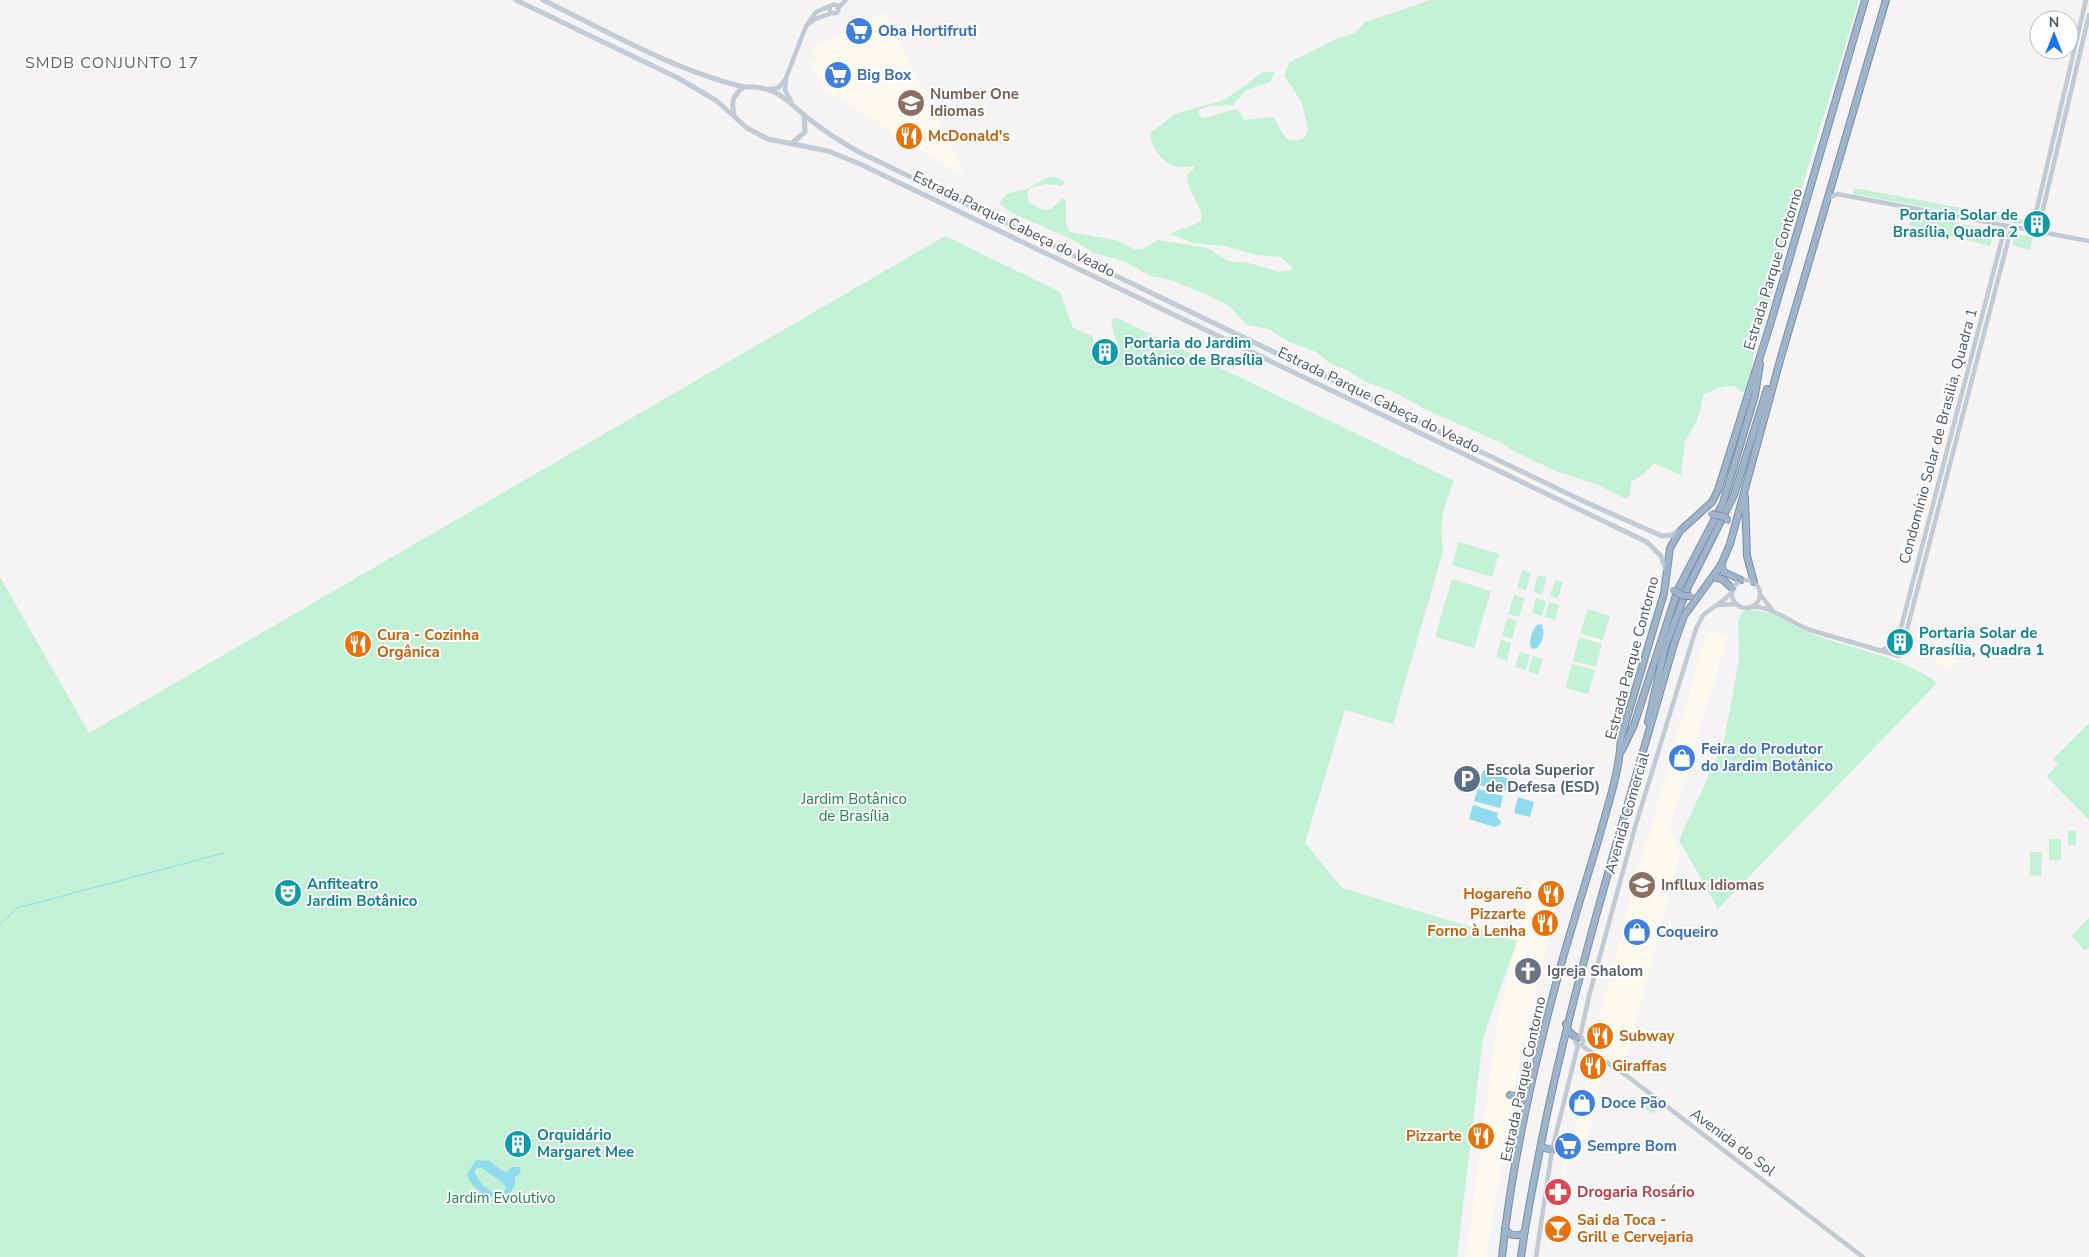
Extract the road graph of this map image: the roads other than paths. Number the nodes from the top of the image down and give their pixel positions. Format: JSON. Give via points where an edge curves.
{"nodes":[{"id":1,"x":516,"y":0,"type":"edge"},
{"id":2,"x":543,"y":0,"type":"edge"},
{"id":3,"x":839,"y":0,"type":"edge"},
{"id":4,"x":846,"y":0,"type":"edge"},
{"id":5,"x":1866,"y":0,"type":"edge"},
{"id":6,"x":1886,"y":0,"type":"edge"},
{"id":7,"x":2086,"y":0,"type":"edge"},
{"id":8,"x":832,"y":5,"type":"junction"},
{"id":9,"x":838,"y":8,"type":"junction"},
{"id":10,"x":832,"y":13,"type":"junction"},
{"id":11,"x":2089,"y":15,"type":"edge"},
{"id":12,"x":806,"y":26,"type":"junction"},
{"id":13,"x":786,"y":78,"type":"junction"},
{"id":14,"x":744,"y":87,"type":"junction"},
{"id":15,"x":768,"y":89,"type":"junction"},
{"id":16,"x":790,"y":102,"type":"junction"},
{"id":17,"x":734,"y":115,"type":"junction"},
{"id":18,"x":804,"y":115,"type":"junction"},
{"id":19,"x":793,"y":142,"type":"junction"},
{"id":20,"x":1830,"y":187,"type":"junction"},
{"id":21,"x":1838,"y":194,"type":"junction"},
{"id":22,"x":1827,"y":199,"type":"junction"},
{"id":23,"x":2033,"y":223,"type":"junction"},
{"id":24,"x":2040,"y":225,"type":"junction"},
{"id":25,"x":2005,"y":226,"type":"junction"},
{"id":26,"x":2012,"y":227,"type":"junction"},
{"id":27,"x":2003,"y":236,"type":"junction"},
{"id":28,"x":2009,"y":237,"type":"junction"},
{"id":29,"x":2089,"y":241,"type":"edge"},
{"id":30,"x":1785,"y":343,"type":"junction"},
{"id":31,"x":1764,"y":344,"type":"junction"},
{"id":32,"x":1438,"y":431,"type":"junction"},
{"id":33,"x":1447,"y":436,"type":"junction"},
{"id":34,"x":1433,"y":440,"type":"junction"},
{"id":35,"x":1443,"y":445,"type":"junction"},
{"id":36,"x":1746,"y":482,"type":"junction"},
{"id":37,"x":1698,"y":515,"type":"junction"},
{"id":38,"x":1680,"y":530,"type":"junction"},
{"id":39,"x":1733,"y":531,"type":"junction"},
{"id":40,"x":1721,"y":565,"type":"junction"},
{"id":41,"x":1667,"y":573,"type":"junction"},
{"id":42,"x":1713,"y":577,"type":"junction"},
{"id":43,"x":1741,"y":580,"type":"junction"},
{"id":44,"x":1754,"y":582,"type":"junction"},
{"id":45,"x":1704,"y":590,"type":"junction"},
{"id":46,"x":1732,"y":590,"type":"junction"},
{"id":47,"x":1760,"y":594,"type":"junction"},
{"id":48,"x":1736,"y":604,"type":"junction"},
{"id":49,"x":1716,"y":605,"type":"junction"},
{"id":50,"x":1752,"y":606,"type":"junction"},
{"id":51,"x":1774,"y":612,"type":"junction"},
{"id":52,"x":1897,"y":643,"type":"junction"},
{"id":53,"x":1903,"y":645,"type":"junction"},
{"id":54,"x":1881,"y":650,"type":"junction"},
{"id":55,"x":1645,"y":743,"type":"junction"},
{"id":56,"x":1621,"y":754,"type":"junction"},
{"id":57,"x":1566,"y":1024,"type":"junction"},
{"id":58,"x":1562,"y":1041,"type":"junction"},
{"id":59,"x":1579,"y":1041,"type":"junction"},
{"id":60,"x":1510,"y":1095,"type":"dead end"},
{"id":61,"x":1528,"y":1100,"type":"junction"},
{"id":62,"x":1541,"y":1147,"type":"junction"},
{"id":63,"x":1552,"y":1150,"type":"junction"},
{"id":64,"x":1505,"y":1229,"type":"junction"},
{"id":65,"x":1524,"y":1233,"type":"junction"},
{"id":66,"x":1502,"y":1257,"type":"edge"},
{"id":67,"x":1521,"y":1257,"type":"edge"},
{"id":68,"x":1536,"y":1257,"type":"edge"},
{"id":69,"x":1863,"y":1257,"type":"edge"}],
"edges":[{"from":1,"to":17,"type":"main road","via":[[678,78]]},
{"from":2,"to":14,"type":"main road","via":[[690,70]]},
{"from":3,"to":8,"type":"street"},
{"from":4,"to":9,"type":"street"},
{"from":5,"to":31,"type":"highway","name":"Estrada Parque Contorno"},
{"from":6,"to":20,"type":"highway","name":"Estrada Parque Contorno"},
{"from":7,"to":23,"type":"street"},
{"from":8,"to":9,"type":"street"},
{"from":8,"to":10,"type":"street","via":[[829,10]]},
{"from":8,"to":12,"type":"street","via":[[816,12]]},
{"from":9,"to":10,"type":"street","via":[[837,13]]},
{"from":10,"to":12,"type":"street"},
{"from":11,"to":24,"type":"street"},
{"from":12,"to":13,"type":"street"},
{"from":13,"to":15,"type":"street","via":[[780,86]]},
{"from":13,"to":16,"type":"street","via":[[785,90]]},
{"from":14,"to":15,"type":"main road"},
{"from":14,"to":17,"type":"main road","via":[[734,96]]},
{"from":15,"to":16,"type":"main road"},
{"from":16,"to":18,"type":"main road"},
{"from":17,"to":19,"type":"main road","via":[[747,128],[768,138]]},
{"from":18,"to":19,"type":"main road","via":[[805,132]]},
{"from":18,"to":32,"type":"main road","name":"Estrada Parque Cabeça do Veado","via":[[859,152]]},
{"from":19,"to":34,"type":"main road","name":"Estrada Parque Cabeça do Veado","via":[[844,157],[905,185]]},
{"from":20,"to":21,"type":"street"},
{"from":20,"to":22,"type":"highway","name":"Estrada Parque Contorno"},
{"from":21,"to":22,"type":"street"},
{"from":21,"to":25,"type":"street"},
{"from":22,"to":30,"type":"highway","name":"Estrada Parque Contorno"},
{"from":23,"to":24,"type":"street"},
{"from":23,"to":24,"type":"street"},
{"from":23,"to":26,"type":"street"},
{"from":24,"to":29,"type":"street"},
{"from":25,"to":26,"type":"street"},
{"from":25,"to":27,"type":"street","name":"Condomínio Solar de Brasilia, Quadra 1"},
{"from":26,"to":28,"type":"street","name":"Condomínio Solar de Brasilia, Quadra 1"},
{"from":27,"to":28,"type":"street"},
{"from":27,"to":52,"type":"street","name":"Condomínio Solar de Brasilia, Quadra 1"},
{"from":28,"to":53,"type":"street","name":"Condomínio Solar de Brasilia, Quadra 1"},
{"from":30,"to":36,"type":"highway","name":"Estrada Parque Contorno"},
{"from":30,"to":55,"type":"highway","via":[[1770,379],[1734,495],[1688,587],[1665,647]]},
{"from":31,"to":37,"type":"highway","name":"Estrada Parque Contorno","via":[[1718,490],[1712,502]]},
{"from":31,"to":56,"type":"highway","via":[[1755,395],[1729,488],[1678,590],[1634,725]]},
{"from":32,"to":33,"type":"main road","name":"Estrada Parque Cabeça do Veado"},
{"from":32,"to":34,"type":"main road"},
{"from":33,"to":35,"type":"main road"},
{"from":33,"to":38,"type":"main road","name":"Estrada Parque Cabeça do Veado","via":[[1652,533],[1672,535]]},
{"from":34,"to":35,"type":"main road","name":"Estrada Parque Cabeça do Veado"},
{"from":35,"to":41,"type":"main road","name":"Estrada Parque Cabeça do Veado","via":[[1647,542],[1660,556]]},
{"from":36,"to":39,"type":"highway","name":"Estrada Parque Contorno"},
{"from":36,"to":44,"type":"highway","via":[[1747,556]]},
{"from":37,"to":38,"type":"highway","name":"Estrada Parque Contorno"},
{"from":37,"to":39,"type":"highway","bridge":true,"via":[[1725,517]]},
{"from":38,"to":41,"type":"highway","name":"Estrada Parque Contorno","via":[[1670,548]]},
{"from":39,"to":40,"type":"highway","name":"Estrada Parque Contorno"},
{"from":40,"to":42,"type":"highway","name":"Estrada Parque Contorno"},
{"from":40,"to":43,"type":"highway","via":[[1724,572]]},
{"from":41,"to":45,"type":"highway","bridge":true,"via":[[1673,590],[1684,596]]},
{"from":41,"to":56,"type":"highway","name":"Estrada Parque Contorno","via":[[1621,738]]},
{"from":42,"to":45,"type":"highway","name":"Estrada Parque Contorno"},
{"from":42,"to":46,"type":"highway","via":[[1722,579]]},
{"from":43,"to":44,"type":"street"},
{"from":43,"to":46,"type":"street"},
{"from":44,"to":47,"type":"street"},
{"from":45,"to":55,"type":"highway","name":"Estrada Parque Contorno","via":[[1678,629]]},
{"from":46,"to":48,"type":"street"},
{"from":46,"to":49,"type":"street","name":"Avenida Comercial"},
{"from":47,"to":50,"type":"street","via":[[1758,602]]},
{"from":47,"to":51,"type":"street"},
{"from":48,"to":49,"type":"street"},
{"from":48,"to":50,"type":"street"},
{"from":49,"to":59,"type":"street","name":"Avenida Comercial","via":[[1703,615],[1696,629],[1612,911]]},
{"from":50,"to":51,"type":"street"},
{"from":51,"to":54,"type":"street","via":[[1804,628]]},
{"from":52,"to":53,"type":"street"},
{"from":52,"to":54,"type":"street"},
{"from":53,"to":54,"type":"street","name":"Condomínio Solar de Brasilia, Quadra 1","via":[[1899,656]]},
{"from":55,"to":57,"type":"highway","name":"Estrada Parque Contorno"},
{"from":56,"to":61,"type":"highway","name":"Estrada Parque Contorno","via":[[1561,965]]},
{"from":57,"to":58,"type":"highway","name":"Estrada Parque Contorno"},
{"from":57,"to":59,"type":"highway"},
{"from":58,"to":59,"type":"highway"},
{"from":58,"to":62,"type":"highway","name":"Estrada Parque Contorno"},
{"from":59,"to":63,"type":"street","name":"Avenida Comercial"},
{"from":59,"to":69,"type":"street","name":"Avenida do Sol"},
{"from":60,"to":61,"type":"highway"},
{"from":61,"to":64,"type":"highway","name":"Estrada Parque Contorno"},
{"from":62,"to":63,"type":"highway"},
{"from":62,"to":65,"type":"highway","name":"Estrada Parque Contorno"},
{"from":63,"to":68,"type":"street","name":"Avenida Comercial"},
{"from":64,"to":65,"type":"highway","via":[[1511,1235]]},
{"from":64,"to":66,"type":"highway","name":"Estrada Parque Contorno"},
{"from":65,"to":67,"type":"highway","name":"Estrada Parque Contorno"}]}
